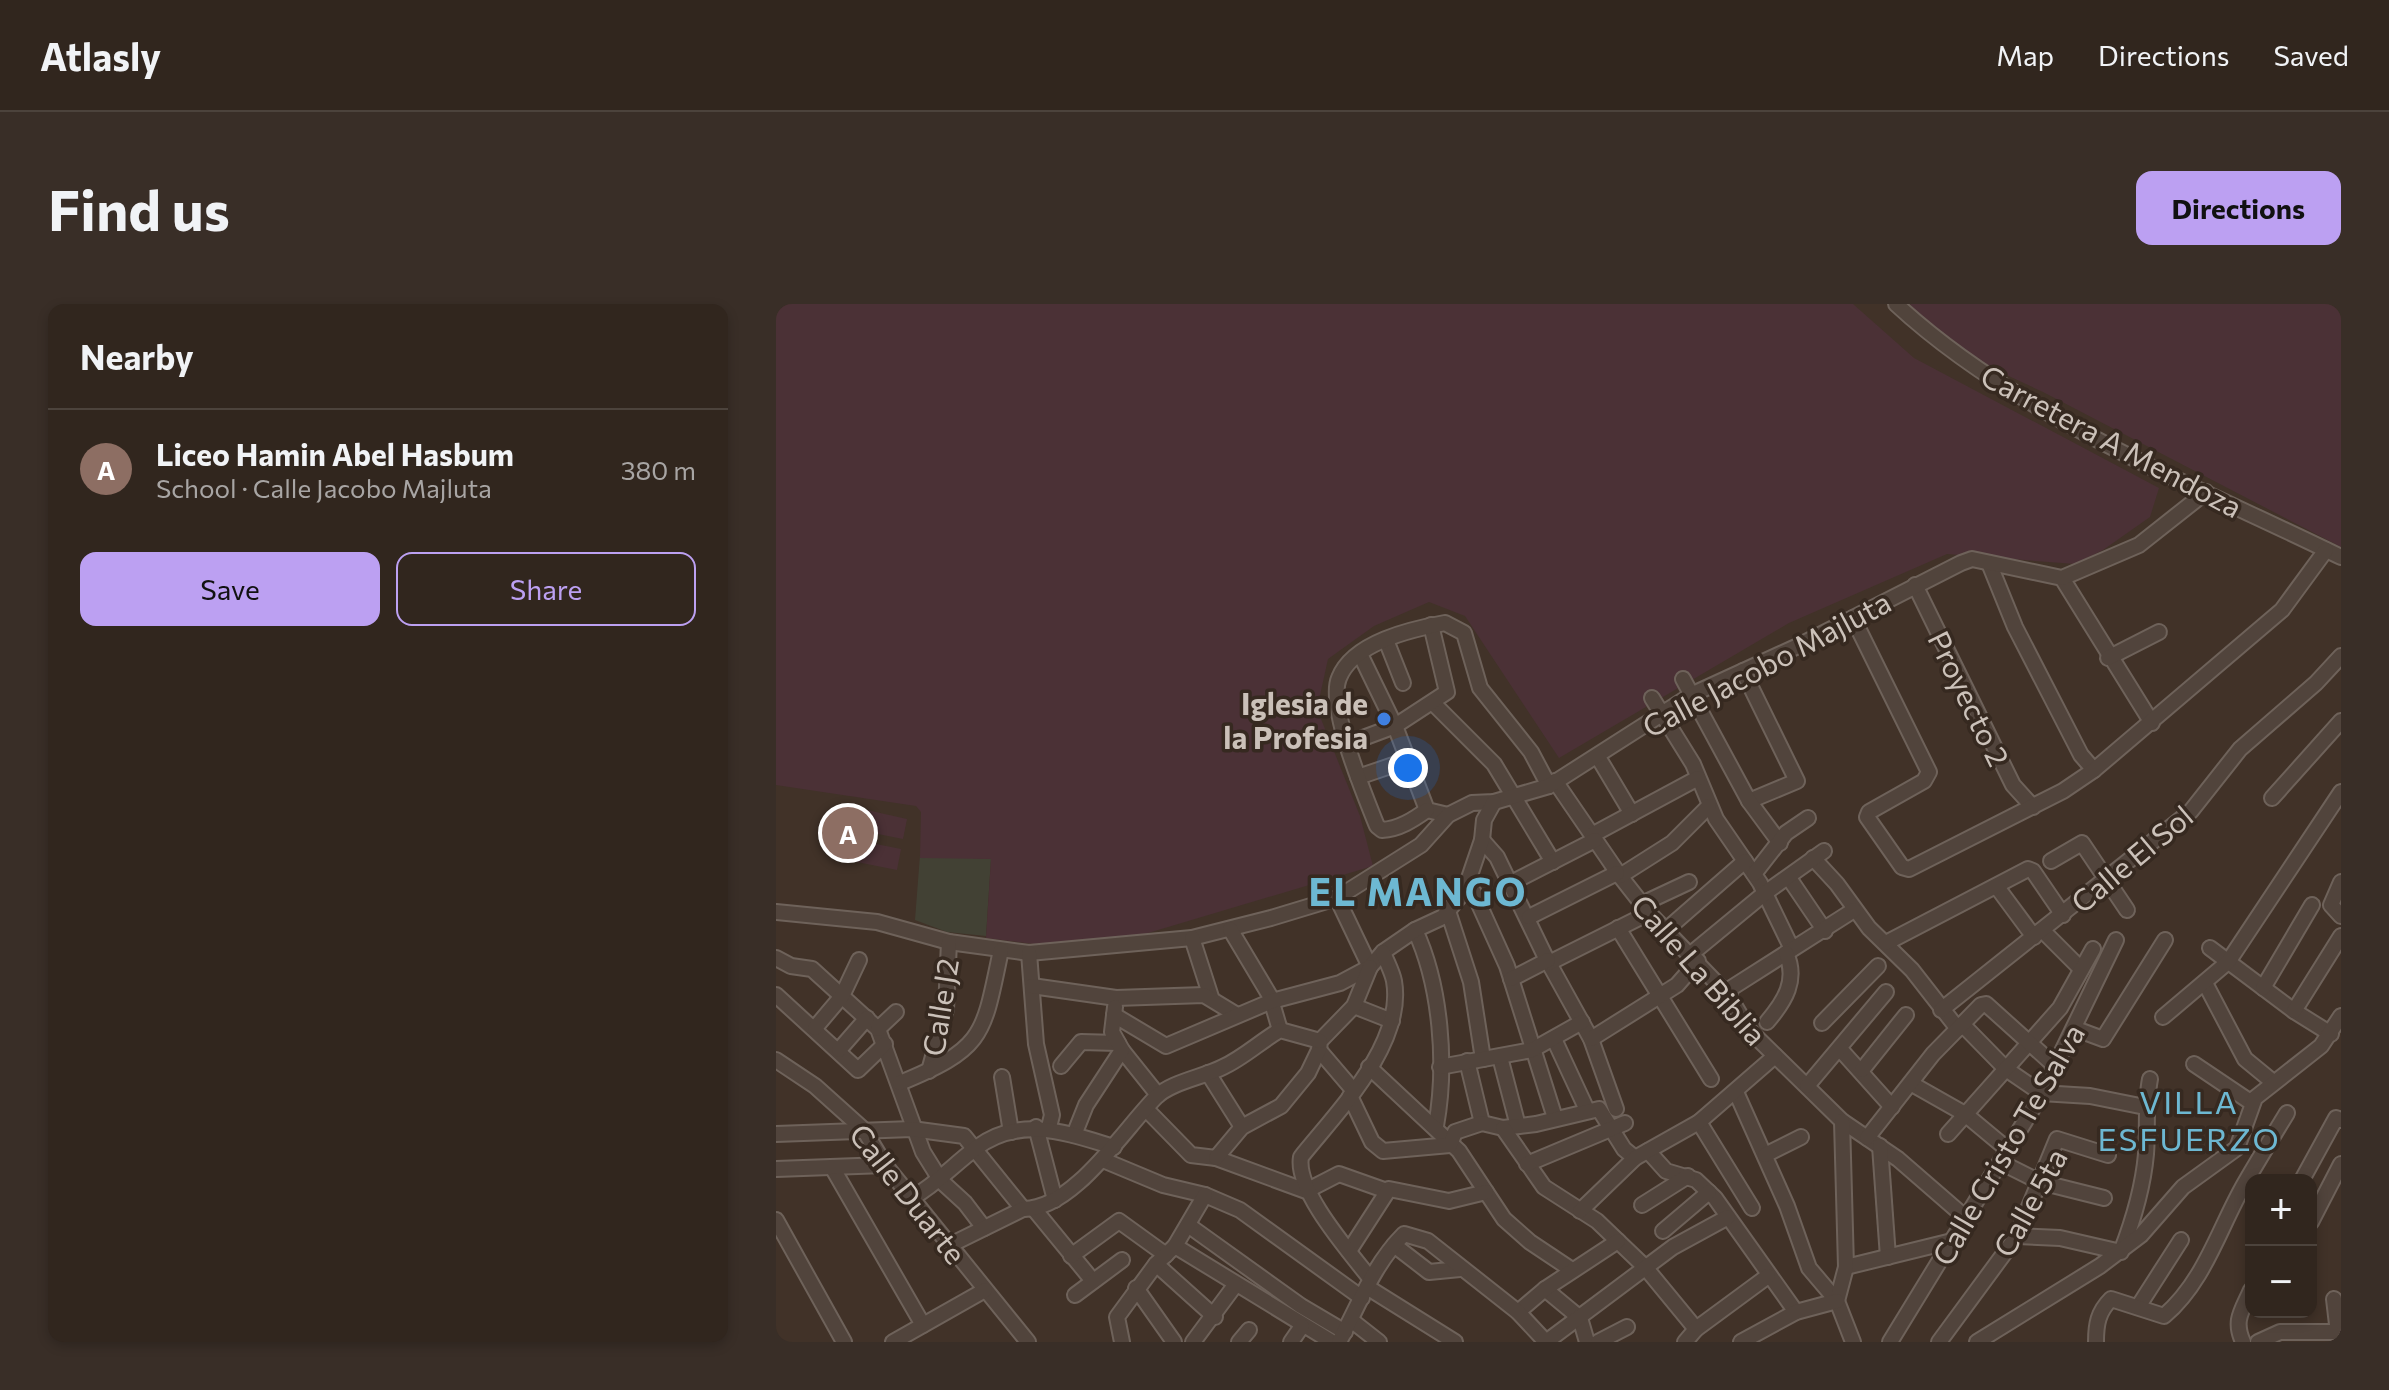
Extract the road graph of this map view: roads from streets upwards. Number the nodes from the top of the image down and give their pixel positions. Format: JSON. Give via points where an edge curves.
{"nodes":[{"id":1,"x":1896,"y":304,"type":"edge"},
{"id":2,"x":2206,"y":492,"type":"junction"},
{"id":3,"x":2326,"y":550,"type":"junction"},
{"id":4,"x":2341,"y":557,"type":"edge"},
{"id":5,"x":1989,"y":563,"type":"junction"},
{"id":6,"x":2062,"y":578,"type":"junction"},
{"id":7,"x":1915,"y":585,"type":"junction"},
{"id":8,"x":1853,"y":618,"type":"junction"},
{"id":9,"x":1431,"y":625,"type":"junction"},
{"id":10,"x":2159,"y":632,"type":"dead end"},
{"id":11,"x":1386,"y":640,"type":"junction"},
{"id":12,"x":1360,"y":654,"type":"junction"},
{"id":13,"x":2341,"y":656,"type":"edge"},
{"id":14,"x":2108,"y":658,"type":"junction"},
{"id":15,"x":1743,"y":671,"type":"junction"},
{"id":16,"x":1683,"y":679,"type":"dead end"},
{"id":17,"x":1403,"y":683,"type":"dead end"},
{"id":18,"x":1693,"y":694,"type":"junction"},
{"id":19,"x":1652,"y":698,"type":"dead end"},
{"id":20,"x":1439,"y":699,"type":"junction"},
{"id":21,"x":1661,"y":714,"type":"junction"},
{"id":22,"x":2341,"y":721,"type":"edge"},
{"id":23,"x":2152,"y":723,"type":"junction"},
{"id":24,"x":1395,"y":726,"type":"junction"},
{"id":25,"x":1347,"y":744,"type":"junction"},
{"id":26,"x":1598,"y":757,"type":"junction"},
{"id":27,"x":1408,"y":760,"type":"junction"},
{"id":28,"x":2094,"y":770,"type":"junction"},
{"id":29,"x":1358,"y":777,"type":"junction"},
{"id":30,"x":1698,"y":778,"type":"junction"},
{"id":31,"x":1552,"y":784,"type":"junction"},
{"id":32,"x":2341,"y":792,"type":"edge"},
{"id":33,"x":1516,"y":797,"type":"junction"},
{"id":34,"x":2272,"y":798,"type":"dead end"},
{"id":35,"x":1749,"y":801,"type":"junction"},
{"id":36,"x":1494,"y":802,"type":"junction"},
{"id":37,"x":1709,"y":806,"type":"junction"},
{"id":38,"x":2033,"y":807,"type":"junction"},
{"id":39,"x":1427,"y":810,"type":"junction"},
{"id":40,"x":2337,"y":810,"type":"edge"},
{"id":41,"x":1632,"y":814,"type":"junction"},
{"id":42,"x":1448,"y":815,"type":"junction"},
{"id":43,"x":1808,"y":818,"type":"dead end"},
{"id":44,"x":1594,"y":838,"type":"junction"},
{"id":45,"x":1482,"y":840,"type":"junction"},
{"id":46,"x":1780,"y":843,"type":"junction"},
{"id":47,"x":2051,"y":861,"type":"dead end"},
{"id":48,"x":1553,"y":862,"type":"junction"},
{"id":49,"x":1750,"y":868,"type":"junction"},
{"id":50,"x":1618,"y":874,"type":"junction"},
{"id":51,"x":1789,"y":878,"type":"junction"},
{"id":52,"x":2107,"y":879,"type":"junction"},
{"id":53,"x":1469,"y":882,"type":"junction"},
{"id":54,"x":1689,"y":882,"type":"dead end"},
{"id":55,"x":2341,"y":882,"type":"edge"},
{"id":56,"x":1511,"y":883,"type":"junction"},
{"id":57,"x":1997,"y":887,"type":"junction"},
{"id":58,"x":1765,"y":893,"type":"junction"},
{"id":59,"x":1337,"y":898,"type":"junction"},
{"id":60,"x":2312,"y":905,"type":"dead end"},
{"id":61,"x":1645,"y":908,"type":"junction"},
{"id":62,"x":1854,"y":910,"type":"junction"},
{"id":63,"x":2127,"y":910,"type":"dead end"},
{"id":64,"x":1448,"y":911,"type":"junction"},
{"id":65,"x":776,"y":912,"type":"edge"},
{"id":66,"x":2063,"y":915,"type":"junction"},
{"id":67,"x":2341,"y":916,"type":"edge"},
{"id":68,"x":1529,"y":917,"type":"junction"},
{"id":69,"x":1618,"y":928,"type":"junction"},
{"id":70,"x":1230,"y":929,"type":"junction"},
{"id":71,"x":1415,"y":930,"type":"junction"},
{"id":72,"x":1666,"y":930,"type":"junction"},
{"id":73,"x":1825,"y":931,"type":"junction"},
{"id":74,"x":2038,"y":934,"type":"junction"},
{"id":75,"x":2341,"y":936,"type":"edge"},
{"id":76,"x":1192,"y":938,"type":"junction"},
{"id":77,"x":2116,"y":940,"type":"dead end"},
{"id":78,"x":2165,"y":940,"type":"dead end"},
{"id":79,"x":949,"y":942,"type":"junction"},
{"id":80,"x":1886,"y":943,"type":"junction"},
{"id":81,"x":2210,"y":948,"type":"dead end"},
{"id":82,"x":2093,"y":949,"type":"dead end"},
{"id":83,"x":1001,"y":950,"type":"junction"},
{"id":84,"x":1789,"y":951,"type":"junction"},
{"id":85,"x":1383,"y":952,"type":"junction"},
{"id":86,"x":1029,"y":953,"type":"junction"},
{"id":87,"x":776,"y":958,"type":"edge"},
{"id":88,"x":1695,"y":958,"type":"junction"},
{"id":89,"x":859,"y":960,"type":"dead end"},
{"id":90,"x":1548,"y":962,"type":"junction"},
{"id":91,"x":2228,"y":962,"type":"junction"},
{"id":92,"x":1878,"y":966,"type":"dead end"},
{"id":93,"x":1370,"y":967,"type":"junction"},
{"id":94,"x":2081,"y":969,"type":"junction"},
{"id":95,"x":1511,"y":979,"type":"junction"},
{"id":96,"x":2205,"y":983,"type":"junction"},
{"id":97,"x":1032,"y":986,"type":"junction"},
{"id":98,"x":2263,"y":988,"type":"junction"},
{"id":99,"x":1725,"y":992,"type":"junction"},
{"id":100,"x":1886,"y":992,"type":"dead end"},
{"id":101,"x":776,"y":995,"type":"edge"},
{"id":102,"x":842,"y":996,"type":"junction"},
{"id":103,"x":1659,"y":996,"type":"junction"},
{"id":104,"x":1211,"y":997,"type":"junction"},
{"id":105,"x":1116,"y":998,"type":"junction"},
{"id":106,"x":1272,"y":1001,"type":"junction"},
{"id":107,"x":1354,"y":1006,"type":"junction"},
{"id":108,"x":1941,"y":1010,"type":"junction"},
{"id":109,"x":2294,"y":1011,"type":"junction"},
{"id":110,"x":896,"y":1012,"type":"dead end"},
{"id":111,"x":1114,"y":1015,"type":"junction"},
{"id":112,"x":1237,"y":1015,"type":"junction"},
{"id":113,"x":1906,"y":1015,"type":"dead end"},
{"id":114,"x":2341,"y":1016,"type":"edge"},
{"id":115,"x":2163,"y":1017,"type":"dead end"},
{"id":116,"x":1392,"y":1021,"type":"junction"},
{"id":117,"x":1582,"y":1022,"type":"junction"},
{"id":118,"x":1767,"y":1022,"type":"dead end"},
{"id":119,"x":873,"y":1024,"type":"junction"},
{"id":120,"x":1960,"y":1026,"type":"junction"},
{"id":121,"x":815,"y":1028,"type":"junction"},
{"id":122,"x":2076,"y":1029,"type":"junction"},
{"id":123,"x":1280,"y":1030,"type":"junction"},
{"id":124,"x":2331,"y":1034,"type":"junction"},
{"id":125,"x":1554,"y":1039,"type":"junction"},
{"id":126,"x":1591,"y":1039,"type":"junction"},
{"id":127,"x":885,"y":1044,"type":"junction"},
{"id":128,"x":1845,"y":1044,"type":"junction"},
{"id":129,"x":2028,"y":1044,"type":"junction"},
{"id":130,"x":1320,"y":1046,"type":"junction"},
{"id":131,"x":1120,"y":1047,"type":"junction"},
{"id":132,"x":839,"y":1050,"type":"junction"},
{"id":133,"x":1532,"y":1050,"type":"junction"},
{"id":134,"x":1775,"y":1056,"type":"junction"},
{"id":135,"x":1500,"y":1057,"type":"junction"},
{"id":136,"x":1483,"y":1059,"type":"junction"},
{"id":137,"x":776,"y":1060,"type":"edge"},
{"id":138,"x":1467,"y":1061,"type":"junction"},
{"id":139,"x":2194,"y":1064,"type":"dead end"},
{"id":140,"x":2054,"y":1065,"type":"junction"},
{"id":141,"x":1061,"y":1066,"type":"dead end"},
{"id":142,"x":1369,"y":1067,"type":"junction"},
{"id":143,"x":1440,"y":1067,"type":"junction"},
{"id":144,"x":2006,"y":1069,"type":"junction"},
{"id":145,"x":1862,"y":1070,"type":"junction"},
{"id":146,"x":929,"y":1071,"type":"junction"},
{"id":147,"x":1208,"y":1073,"type":"junction"},
{"id":148,"x":1002,"y":1077,"type":"dead end"},
{"id":149,"x":1711,"y":1079,"type":"dead end"},
{"id":150,"x":2150,"y":1079,"type":"dead end"},
{"id":151,"x":2273,"y":1082,"type":"junction"},
{"id":152,"x":900,"y":1083,"type":"junction"},
{"id":153,"x":1912,"y":1084,"type":"junction"},
{"id":154,"x":1807,"y":1086,"type":"junction"},
{"id":155,"x":1736,"y":1092,"type":"junction"},
{"id":156,"x":2041,"y":1093,"type":"junction"},
{"id":157,"x":1352,"y":1094,"type":"junction"},
{"id":158,"x":1158,"y":1095,"type":"junction"},
{"id":159,"x":2252,"y":1103,"type":"junction"},
{"id":160,"x":1892,"y":1107,"type":"junction"},
{"id":161,"x":2145,"y":1107,"type":"junction"},
{"id":162,"x":1147,"y":1110,"type":"junction"},
{"id":163,"x":1587,"y":1110,"type":"junction"},
{"id":164,"x":2287,"y":1113,"type":"dead end"},
{"id":165,"x":1965,"y":1114,"type":"junction"},
{"id":166,"x":1617,"y":1115,"type":"junction"},
{"id":167,"x":2339,"y":1115,"type":"edge"},
{"id":168,"x":1555,"y":1118,"type":"junction"},
{"id":169,"x":1842,"y":1121,"type":"junction"},
{"id":170,"x":1699,"y":1122,"type":"junction"},
{"id":171,"x":1482,"y":1123,"type":"junction"},
{"id":172,"x":1436,"y":1126,"type":"junction"},
{"id":173,"x":1518,"y":1126,"type":"junction"},
{"id":174,"x":1042,"y":1127,"type":"junction"},
{"id":175,"x":1242,"y":1127,"type":"junction"},
{"id":176,"x":1503,"y":1128,"type":"junction"},
{"id":177,"x":912,"y":1129,"type":"junction"},
{"id":178,"x":864,"y":1130,"type":"junction"},
{"id":179,"x":1011,"y":1132,"type":"junction"},
{"id":180,"x":776,"y":1134,"type":"edge"},
{"id":181,"x":1948,"y":1134,"type":"dead end"},
{"id":182,"x":1074,"y":1135,"type":"junction"},
{"id":183,"x":1801,"y":1137,"type":"dead end"},
{"id":184,"x":1873,"y":1142,"type":"junction"},
{"id":185,"x":1450,"y":1145,"type":"junction"},
{"id":186,"x":1114,"y":1147,"type":"junction"},
{"id":187,"x":976,"y":1148,"type":"junction"},
{"id":188,"x":1641,"y":1155,"type":"junction"},
{"id":189,"x":1765,"y":1155,"type":"junction"},
{"id":190,"x":2108,"y":1155,"type":"dead end"},
{"id":191,"x":2004,"y":1156,"type":"junction"},
{"id":192,"x":1216,"y":1158,"type":"junction"},
{"id":193,"x":1103,"y":1160,"type":"junction"},
{"id":194,"x":1527,"y":1164,"type":"junction"},
{"id":195,"x":2341,"y":1164,"type":"edge"},
{"id":196,"x":885,"y":1165,"type":"junction"},
{"id":197,"x":832,"y":1167,"type":"junction"},
{"id":198,"x":776,"y":1169,"type":"edge"},
{"id":199,"x":2305,"y":1174,"type":"edge"},
{"id":200,"x":1688,"y":1176,"type":"junction"},
{"id":201,"x":941,"y":1181,"type":"junction"},
{"id":202,"x":2040,"y":1182,"type":"junction"},
{"id":203,"x":1306,"y":1191,"type":"junction"},
{"id":204,"x":1387,"y":1191,"type":"junction"},
{"id":205,"x":1486,"y":1192,"type":"junction"},
{"id":206,"x":1709,"y":1192,"type":"junction"},
{"id":207,"x":1205,"y":1195,"type":"junction"},
{"id":208,"x":912,"y":1198,"type":"junction"},
{"id":209,"x":2104,"y":1198,"type":"dead end"},
{"id":210,"x":1055,"y":1200,"type":"junction"},
{"id":211,"x":1642,"y":1205,"type":"dead end"},
{"id":212,"x":1752,"y":1208,"type":"dead end"},
{"id":213,"x":1029,"y":1209,"type":"junction"},
{"id":214,"x":2317,"y":1210,"type":"edge"},
{"id":215,"x":1580,"y":1211,"type":"junction"},
{"id":216,"x":1728,"y":1217,"type":"junction"},
{"id":217,"x":1966,"y":1218,"type":"junction"},
{"id":218,"x":776,"y":1220,"type":"edge"},
{"id":219,"x":1188,"y":1225,"type":"junction"},
{"id":220,"x":984,"y":1228,"type":"junction"},
{"id":221,"x":1663,"y":1231,"type":"dead end"},
{"id":222,"x":2017,"y":1236,"type":"junction"},
{"id":223,"x":2181,"y":1240,"type":"dead end"},
{"id":224,"x":1618,"y":1241,"type":"junction"},
{"id":225,"x":1952,"y":1241,"type":"junction"},
{"id":226,"x":950,"y":1245,"type":"junction"},
{"id":227,"x":1394,"y":1245,"type":"junction"},
{"id":228,"x":1349,"y":1251,"type":"junction"},
{"id":229,"x":2121,"y":1252,"type":"junction"},
{"id":230,"x":1165,"y":1255,"type":"junction"},
{"id":231,"x":1071,"y":1256,"type":"junction"},
{"id":232,"x":1888,"y":1257,"type":"junction"},
{"id":233,"x":1122,"y":1260,"type":"dead end"},
{"id":234,"x":1645,"y":1267,"type":"junction"},
{"id":235,"x":1846,"y":1267,"type":"junction"},
{"id":236,"x":1460,"y":1269,"type":"junction"},
{"id":237,"x":1572,"y":1270,"type":"junction"},
{"id":238,"x":1768,"y":1276,"type":"junction"},
{"id":239,"x":1093,"y":1281,"type":"junction"},
{"id":240,"x":1236,"y":1284,"type":"junction"},
{"id":241,"x":1136,"y":1288,"type":"junction"},
{"id":242,"x":1366,"y":1288,"type":"junction"},
{"id":243,"x":1545,"y":1289,"type":"junction"},
{"id":244,"x":985,"y":1290,"type":"junction"},
{"id":245,"x":1075,"y":1295,"type":"dead end"},
{"id":246,"x":2334,"y":1299,"type":"dead end"},
{"id":247,"x":1837,"y":1301,"type":"junction"},
{"id":248,"x":2245,"y":1305,"type":"edge"},
{"id":249,"x":2138,"y":1307,"type":"junction"},
{"id":250,"x":1518,"y":1312,"type":"junction"},
{"id":251,"x":1796,"y":1312,"type":"junction"},
{"id":252,"x":1215,"y":1317,"type":"junction"},
{"id":253,"x":1580,"y":1318,"type":"junction"},
{"id":254,"x":923,"y":1325,"type":"junction"},
{"id":255,"x":1302,"y":1326,"type":"junction"},
{"id":256,"x":1627,"y":1327,"type":"dead end"},
{"id":257,"x":1696,"y":1329,"type":"junction"},
{"id":258,"x":1249,"y":1330,"type":"dead end"},
{"id":259,"x":1345,"y":1331,"type":"edge"},
{"id":260,"x":2330,"y":1334,"type":"edge"},
{"id":261,"x":1025,"y":1338,"type":"edge"},
{"id":262,"x":844,"y":1342,"type":"edge"},
{"id":263,"x":893,"y":1342,"type":"edge"},
{"id":264,"x":1007,"y":1342,"type":"edge"},
{"id":265,"x":1122,"y":1342,"type":"edge"},
{"id":266,"x":1174,"y":1342,"type":"edge"},
{"id":267,"x":1193,"y":1342,"type":"edge"},
{"id":268,"x":1239,"y":1342,"type":"edge"},
{"id":269,"x":1291,"y":1342,"type":"edge"},
{"id":270,"x":1332,"y":1342,"type":"edge"},
{"id":271,"x":1379,"y":1342,"type":"edge"},
{"id":272,"x":1455,"y":1342,"type":"edge"},
{"id":273,"x":1546,"y":1342,"type":"edge"},
{"id":274,"x":1587,"y":1342,"type":"edge"},
{"id":275,"x":1598,"y":1342,"type":"edge"},
{"id":276,"x":1685,"y":1342,"type":"edge"},
{"id":277,"x":1741,"y":1342,"type":"edge"},
{"id":278,"x":1853,"y":1342,"type":"edge"},
{"id":279,"x":1890,"y":1342,"type":"edge"},
{"id":280,"x":1939,"y":1342,"type":"edge"},
{"id":281,"x":1977,"y":1342,"type":"edge"},
{"id":282,"x":2096,"y":1342,"type":"edge"},
{"id":283,"x":2243,"y":1342,"type":"edge"},
{"id":284,"x":2258,"y":1342,"type":"edge"}],
"edges":[{"from":1,"to":2,"type":"street","name":"Carretera A Mendoza","via":[[1983,375]]},
{"from":2,"to":3,"type":"street","name":"Carretera A Mendoza"},
{"from":2,"to":6,"type":"street","via":[[2139,545]]},
{"from":3,"to":4,"type":"street","name":"Carretera A Mendoza"},
{"from":3,"to":23,"type":"street","via":[[2282,610]]},
{"from":5,"to":6,"type":"street","name":"Calle Jacobo Majluta"},
{"from":5,"to":7,"type":"street","name":"Calle Jacobo Majluta","via":[[1972,559]]},
{"from":5,"to":28,"type":"street","via":[[2015,627],[2081,755]]},
{"from":6,"to":14,"type":"street"},
{"from":7,"to":8,"type":"street","name":"Calle Jacobo Majluta"},
{"from":7,"to":38,"type":"street","name":"Proyecto 2","via":[[2013,785]]},
{"from":8,"to":15,"type":"street","name":"Calle Jacobo Majluta"},
{"from":8,"to":38,"type":"street","via":[[1929,772],[1924,781],[1869,812],[1869,823],[1906,869]]},
{"from":9,"to":11,"type":"street"},
{"from":9,"to":20,"type":"street"},
{"from":9,"to":31,"type":"street","name":"Calle La Biblia","via":[[1445,623],[1464,633],[1480,688]]},
{"from":10,"to":14,"type":"street"},
{"from":11,"to":12,"type":"street"},
{"from":11,"to":17,"type":"street"},
{"from":12,"to":24,"type":"street"},
{"from":12,"to":25,"type":"street","via":[[1340,674],[1336,687]]},
{"from":13,"to":52,"type":"street","name":"Calle El Sol","via":[[2240,749],[2191,811]]},
{"from":14,"to":23,"type":"street"},
{"from":15,"to":18,"type":"street","name":"Calle Jacobo Majluta"},
{"from":15,"to":35,"type":"street","via":[[1797,781]]},
{"from":16,"to":18,"type":"street"},
{"from":18,"to":21,"type":"street","name":"Calle Jacobo Majluta"},
{"from":18,"to":35,"type":"street"},
{"from":19,"to":21,"type":"street"},
{"from":20,"to":24,"type":"street"},
{"from":20,"to":33,"type":"street"},
{"from":21,"to":26,"type":"street","name":"Calle Jacobo Majluta"},
{"from":21,"to":30,"type":"street"},
{"from":22,"to":34,"type":"street"},
{"from":23,"to":28,"type":"street"},
{"from":24,"to":25,"type":"street"},
{"from":24,"to":27,"type":"street"},
{"from":25,"to":29,"type":"street"},
{"from":26,"to":31,"type":"street","name":"Calle Jacobo Majluta"},
{"from":26,"to":41,"type":"street"},
{"from":27,"to":29,"type":"street"},
{"from":27,"to":39,"type":"street"},
{"from":28,"to":38,"type":"street"},
{"from":29,"to":39,"type":"street","via":[[1382,830]]},
{"from":30,"to":37,"type":"street"},
{"from":30,"to":41,"type":"street"},
{"from":31,"to":33,"type":"street","name":"Calle Jacobo Majluta"},
{"from":31,"to":44,"type":"street","name":"Calle La Biblia"},
{"from":32,"to":40,"type":"street"},
{"from":33,"to":36,"type":"street","name":"Calle Jacobo Majluta"},
{"from":33,"to":48,"type":"street"},
{"from":35,"to":46,"type":"street"},
{"from":36,"to":42,"type":"street","name":"Calle Jacobo Majluta","via":[[1472,803]]},
{"from":36,"to":45,"type":"street","via":[[1484,820]]},
{"from":37,"to":49,"type":"street"},
{"from":37,"to":50,"type":"street","via":[[1672,843]]},
{"from":39,"to":42,"type":"street"},
{"from":40,"to":91,"type":"street"},
{"from":41,"to":44,"type":"street"},
{"from":42,"to":59,"type":"street","name":"Calle Jacobo Majluta","via":[[1421,845]]},
{"from":43,"to":46,"type":"street"},
{"from":44,"to":48,"type":"street"},
{"from":44,"to":50,"type":"street","name":"Calle La Biblia"},
{"from":45,"to":53,"type":"street"},
{"from":45,"to":56,"type":"street"},
{"from":46,"to":49,"type":"street"},
{"from":47,"to":52,"type":"street","via":[[2082,843]]},
{"from":48,"to":56,"type":"street"},
{"from":49,"to":58,"type":"street"},
{"from":49,"to":72,"type":"street"},
{"from":50,"to":61,"type":"street","name":"Calle La Biblia"},
{"from":50,"to":68,"type":"street"},
{"from":51,"to":58,"type":"street"},
{"from":51,"to":62,"type":"street","via":[[1818,855]]},
{"from":51,"to":73,"type":"street"},
{"from":52,"to":63,"type":"street"},
{"from":52,"to":66,"type":"street","name":"Calle El Sol"},
{"from":53,"to":64,"type":"street"},
{"from":53,"to":95,"type":"street"},
{"from":54,"to":61,"type":"street"},
{"from":55,"to":67,"type":"street","via":[[2331,905]]},
{"from":56,"to":68,"type":"street"},
{"from":57,"to":66,"type":"street","via":[[2033,871]]},
{"from":57,"to":74,"type":"street"},
{"from":57,"to":80,"type":"street"},
{"from":58,"to":84,"type":"street"},
{"from":58,"to":88,"type":"street"},
{"from":59,"to":70,"type":"street","name":"Calle Jacobo Majluta"},
{"from":59,"to":93,"type":"street"},
{"from":60,"to":98,"type":"street"},
{"from":61,"to":69,"type":"street"},
{"from":61,"to":72,"type":"street","name":"Calle La Biblia"},
{"from":62,"to":73,"type":"street"},
{"from":62,"to":80,"type":"street"},
{"from":64,"to":71,"type":"street"},
{"from":64,"to":136,"type":"street","via":[[1471,982]]},
{"from":65,"to":79,"type":"street","name":"Calle Jacobo Majluta","via":[[877,922]]},
{"from":66,"to":74,"type":"street","name":"Calle El Sol"},
{"from":68,"to":90,"type":"street"},
{"from":69,"to":90,"type":"street"},
{"from":69,"to":103,"type":"street"},
{"from":70,"to":76,"type":"street","name":"Calle Jacobo Majluta"},
{"from":70,"to":106,"type":"street"},
{"from":71,"to":85,"type":"street"},
{"from":71,"to":143,"type":"street","via":[[1435,985]]},
{"from":72,"to":88,"type":"street","name":"Calle La Biblia"},
{"from":73,"to":84,"type":"street"},
{"from":74,"to":94,"type":"street"},
{"from":74,"to":108,"type":"street","name":"Calle El Sol"},
{"from":75,"to":109,"type":"street"},
{"from":76,"to":86,"type":"street","name":"Calle Jacobo Majluta"},
{"from":76,"to":104,"type":"street"},
{"from":77,"to":122,"type":"street","name":"Calle Cristo Te Salva"},
{"from":78,"to":122,"type":"street","via":[[2103,1039]]},
{"from":79,"to":83,"type":"street","name":"Calle Jacobo Majluta"},
{"from":79,"to":146,"type":"street","name":"Calle J2","via":[[946,1009]]},
{"from":80,"to":108,"type":"street"},
{"from":81,"to":91,"type":"street"},
{"from":82,"to":94,"type":"street"},
{"from":83,"to":86,"type":"street","name":"Calle Jacobo Majluta"},
{"from":83,"to":146,"type":"street","via":[[979,1036],[949,1062]]},
{"from":84,"to":99,"type":"street"},
{"from":84,"to":118,"type":"street","via":[[1791,984]]},
{"from":85,"to":93,"type":"street"},
{"from":85,"to":116,"type":"street","via":[[1394,981]]},
{"from":86,"to":97,"type":"street"},
{"from":87,"to":102,"type":"street","via":[[812,969]]},
{"from":88,"to":99,"type":"street","name":"Calle La Biblia"},
{"from":88,"to":103,"type":"street","via":[[1677,985]]},
{"from":89,"to":102,"type":"street"},
{"from":90,"to":95,"type":"street"},
{"from":90,"to":117,"type":"street"},
{"from":91,"to":96,"type":"street"},
{"from":91,"to":98,"type":"street"},
{"from":92,"to":128,"type":"street","via":[[1827,1020]]},
{"from":93,"to":106,"type":"street","via":[[1340,983]]},
{"from":93,"to":107,"type":"street"},
{"from":94,"to":129,"type":"street","via":[[2060,1008]]},
{"from":95,"to":133,"type":"street"},
{"from":96,"to":115,"type":"street"},
{"from":96,"to":151,"type":"street","via":[[2245,1059]]},
{"from":97,"to":105,"type":"street"},
{"from":97,"to":174,"type":"street","via":[[1036,1044],[1052,1115]]},
{"from":98,"to":109,"type":"street"},
{"from":99,"to":134,"type":"street","name":"Calle La Biblia","via":[[1749,1030]]},
{"from":100,"to":128,"type":"street"},
{"from":101,"to":121,"type":"street"},
{"from":102,"to":119,"type":"street"},
{"from":102,"to":121,"type":"street"},
{"from":103,"to":126,"type":"street"},
{"from":103,"to":149,"type":"street"},
{"from":104,"to":105,"type":"street"},
{"from":104,"to":112,"type":"street"},
{"from":105,"to":111,"type":"street"},
{"from":106,"to":112,"type":"street"},
{"from":106,"to":123,"type":"street"},
{"from":107,"to":116,"type":"street"},
{"from":107,"to":130,"type":"street"},
{"from":108,"to":120,"type":"street"},
{"from":109,"to":124,"type":"street"},
{"from":110,"to":119,"type":"street"},
{"from":111,"to":112,"type":"street","via":[[1166,1046]]},
{"from":111,"to":131,"type":"street","via":[[1112,1032]]},
{"from":113,"to":145,"type":"street"},
{"from":114,"to":124,"type":"street"},
{"from":116,"to":142,"type":"street"},
{"from":117,"to":125,"type":"street"},
{"from":117,"to":126,"type":"street"},
{"from":119,"to":127,"type":"street"},
{"from":119,"to":132,"type":"street"},
{"from":120,"to":129,"type":"street","via":[[1986,1004]]},
{"from":120,"to":144,"type":"street"},
{"from":120,"to":153,"type":"street"},
{"from":121,"to":132,"type":"street"},
{"from":122,"to":140,"type":"street","name":"Calle Cristo Te Salva"},
{"from":123,"to":130,"type":"street"},
{"from":123,"to":147,"type":"street"},
{"from":124,"to":151,"type":"street"},
{"from":125,"to":133,"type":"street"},
{"from":125,"to":163,"type":"street"},
{"from":126,"to":166,"type":"street"},
{"from":127,"to":132,"type":"street","via":[[858,1070]]},
{"from":127,"to":152,"type":"street"},
{"from":128,"to":145,"type":"street"},
{"from":128,"to":154,"type":"street"},
{"from":129,"to":140,"type":"street"},
{"from":129,"to":144,"type":"street"},
{"from":130,"to":157,"type":"street"},
{"from":130,"to":175,"type":"street","via":[[1308,1073],[1281,1106]]},
{"from":131,"to":141,"type":"street","via":[[1081,1042]]},
{"from":131,"to":158,"type":"street"},
{"from":131,"to":182,"type":"street"},
{"from":133,"to":135,"type":"street"},
{"from":133,"to":168,"type":"street"},
{"from":134,"to":154,"type":"street","name":"Calle La Biblia"},
{"from":134,"to":155,"type":"street"},
{"from":135,"to":136,"type":"street"},
{"from":135,"to":173,"type":"street"},
{"from":136,"to":138,"type":"street"},
{"from":137,"to":178,"type":"street","name":"Calle Duarte"},
{"from":138,"to":143,"type":"street"},
{"from":138,"to":171,"type":"street"},
{"from":139,"to":159,"type":"street"},
{"from":140,"to":156,"type":"street","name":"Calle Cristo Te Salva"},
{"from":142,"to":157,"type":"street"},
{"from":142,"to":172,"type":"street"},
{"from":143,"to":172,"type":"street"},
{"from":144,"to":156,"type":"street"},
{"from":144,"to":165,"type":"street"},
{"from":145,"to":160,"type":"street"},
{"from":146,"to":152,"type":"street"},
{"from":147,"to":158,"type":"street"},
{"from":147,"to":175,"type":"street"},
{"from":148,"to":179,"type":"street"},
{"from":150,"to":161,"type":"street"},
{"from":151,"to":159,"type":"street"},
{"from":152,"to":177,"type":"street"},
{"from":153,"to":160,"type":"street"},
{"from":153,"to":165,"type":"street"},
{"from":154,"to":169,"type":"street","name":"Calle La Biblia"},
{"from":155,"to":170,"type":"street"},
{"from":155,"to":189,"type":"street"},
{"from":156,"to":161,"type":"street"},
{"from":156,"to":191,"type":"street","name":"Calle Cristo Te Salva"},
{"from":157,"to":185,"type":"street","via":[[1383,1151]]},
{"from":157,"to":203,"type":"street","via":[[1301,1157]]},
{"from":158,"to":162,"type":"street"},
{"from":159,"to":229,"type":"street","via":[[2237,1148],[2183,1187]]},
{"from":160,"to":184,"type":"street"},
{"from":161,"to":229,"type":"street","via":[[2146,1155],[2134,1218]]},
{"from":162,"to":186,"type":"street"},
{"from":162,"to":192,"type":"street","via":[[1185,1152]]},
{"from":163,"to":166,"type":"street"},
{"from":163,"to":168,"type":"street"},
{"from":164,"to":249,"type":"street","via":[[2177,1305],[2164,1316]]},
{"from":165,"to":181,"type":"street"},
{"from":165,"to":191,"type":"street"},
{"from":166,"to":188,"type":"street","via":[[1624,1149]]},
{"from":166,"to":194,"type":"street"},
{"from":167,"to":199,"type":"street"},
{"from":168,"to":173,"type":"street"},
{"from":169,"to":184,"type":"street","name":"Calle La Biblia"},
{"from":169,"to":235,"type":"street"},
{"from":170,"to":188,"type":"street"},
{"from":170,"to":212,"type":"street"},
{"from":171,"to":176,"type":"street"},
{"from":171,"to":185,"type":"street","via":[[1455,1132]]},
{"from":172,"to":185,"type":"street"},
{"from":173,"to":176,"type":"street"},
{"from":174,"to":179,"type":"street"},
{"from":174,"to":182,"type":"street"},
{"from":174,"to":210,"type":"street"},
{"from":175,"to":192,"type":"street"},
{"from":176,"to":194,"type":"street"},
{"from":177,"to":178,"type":"street"},
{"from":177,"to":187,"type":"street","via":[[964,1136]]},
{"from":177,"to":201,"type":"street"},
{"from":178,"to":180,"type":"street"},
{"from":178,"to":196,"type":"street","name":"Calle Duarte"},
{"from":179,"to":187,"type":"street"},
{"from":182,"to":186,"type":"street"},
{"from":183,"to":189,"type":"street"},
{"from":184,"to":217,"type":"street","name":"Calle La Biblia"},
{"from":184,"to":232,"type":"street"},
{"from":185,"to":205,"type":"street"},
{"from":186,"to":193,"type":"street"},
{"from":187,"to":201,"type":"street"},
{"from":187,"to":213,"type":"street"},
{"from":188,"to":200,"type":"street","via":[[1670,1174]]},
{"from":188,"to":215,"type":"street"},
{"from":189,"to":247,"type":"street","via":[[1809,1268]]},
{"from":190,"to":202,"type":"street","name":"Calle 5ta","via":[[2057,1139]]},
{"from":191,"to":202,"type":"street"},
{"from":191,"to":217,"type":"street","name":"Calle Cristo Te Salva"},
{"from":192,"to":203,"type":"street"},
{"from":193,"to":207,"type":"street","via":[[1163,1185]]},
{"from":193,"to":210,"type":"street"},
{"from":194,"to":215,"type":"street","via":[[1553,1196]]},
{"from":195,"to":214,"type":"street"},
{"from":196,"to":197,"type":"street"},
{"from":196,"to":208,"type":"street","name":"Calle Duarte"},
{"from":197,"to":198,"type":"street"},
{"from":197,"to":254,"type":"street"},
{"from":200,"to":206,"type":"street"},
{"from":200,"to":211,"type":"street"},
{"from":201,"to":208,"type":"street"},
{"from":201,"to":220,"type":"street"},
{"from":202,"to":209,"type":"street"},
{"from":202,"to":222,"type":"street","name":"Calle 5ta"},
{"from":203,"to":204,"type":"street","via":[[1339,1174]]},
{"from":203,"to":228,"type":"street"},
{"from":204,"to":205,"type":"street","via":[[1449,1201]]},
{"from":204,"to":228,"type":"street"},
{"from":205,"to":237,"type":"street","via":[[1504,1219]]},
{"from":206,"to":216,"type":"street"},
{"from":206,"to":221,"type":"street"},
{"from":207,"to":219,"type":"street"},
{"from":207,"to":242,"type":"street","via":[[1240,1210]]},
{"from":208,"to":226,"type":"street","name":"Calle Duarte"},
{"from":210,"to":213,"type":"street"},
{"from":213,"to":220,"type":"street"},
{"from":213,"to":231,"type":"street"},
{"from":215,"to":224,"type":"street"},
{"from":216,"to":234,"type":"street"},
{"from":216,"to":238,"type":"street"},
{"from":217,"to":225,"type":"street","name":"Calle Cristo Te Salva"},
{"from":218,"to":262,"type":"street"},
{"from":219,"to":230,"type":"street"},
{"from":219,"to":259,"type":"street"},
{"from":220,"to":226,"type":"street"},
{"from":222,"to":229,"type":"street","via":[[2060,1238]]},
{"from":222,"to":280,"type":"street","name":"Calle 5ta"},
{"from":223,"to":249,"type":"street"},
{"from":224,"to":234,"type":"street"},
{"from":224,"to":237,"type":"street"},
{"from":225,"to":232,"type":"street"},
{"from":225,"to":279,"type":"street","name":"Calle Cristo Te Salva"},
{"from":226,"to":244,"type":"street","name":"Calle Duarte"},
{"from":227,"to":236,"type":"street","via":[[1429,1272]]},
{"from":227,"to":236,"type":"street","via":[[1403,1234],[1415,1234]]},
{"from":227,"to":242,"type":"street"},
{"from":228,"to":242,"type":"street"},
{"from":229,"to":281,"type":"street"},
{"from":230,"to":231,"type":"street","via":[[1119,1221]]},
{"from":230,"to":240,"type":"street"},
{"from":230,"to":241,"type":"street"},
{"from":230,"to":252,"type":"street"},
{"from":231,"to":239,"type":"street"},
{"from":232,"to":235,"type":"street"},
{"from":233,"to":239,"type":"street"},
{"from":234,"to":253,"type":"street"},
{"from":234,"to":257,"type":"street"},
{"from":235,"to":247,"type":"street"},
{"from":236,"to":250,"type":"street"},
{"from":237,"to":243,"type":"street"},
{"from":238,"to":251,"type":"street"},
{"from":238,"to":257,"type":"street"},
{"from":239,"to":245,"type":"street"},
{"from":240,"to":252,"type":"street"},
{"from":240,"to":255,"type":"street"},
{"from":241,"to":265,"type":"street","via":[[1117,1317]]},
{"from":241,"to":266,"type":"street"},
{"from":242,"to":259,"type":"street"},
{"from":242,"to":272,"type":"street"},
{"from":243,"to":250,"type":"street"},
{"from":243,"to":253,"type":"street"},
{"from":244,"to":254,"type":"street"},
{"from":244,"to":261,"type":"street","name":"Calle Duarte"},
{"from":246,"to":260,"type":"street"},
{"from":247,"to":251,"type":"street"},
{"from":247,"to":278,"type":"street"},
{"from":248,"to":283,"type":"street","via":[[2237,1328]]},
{"from":249,"to":282,"type":"street","via":[[2111,1299],[2096,1325]]},
{"from":250,"to":273,"type":"street"},
{"from":251,"to":277,"type":"street"},
{"from":252,"to":267,"type":"street"},
{"from":253,"to":273,"type":"street"},
{"from":253,"to":274,"type":"street"},
{"from":254,"to":263,"type":"street"},
{"from":255,"to":269,"type":"street"},
{"from":255,"to":270,"type":"street"},
{"from":256,"to":275,"type":"street"},
{"from":257,"to":276,"type":"street"},
{"from":258,"to":268,"type":"street"},
{"from":259,"to":271,"type":"street"},
{"from":260,"to":284,"type":"street","via":[[2280,1332]]},
{"from":261,"to":264,"type":"street"}]}
